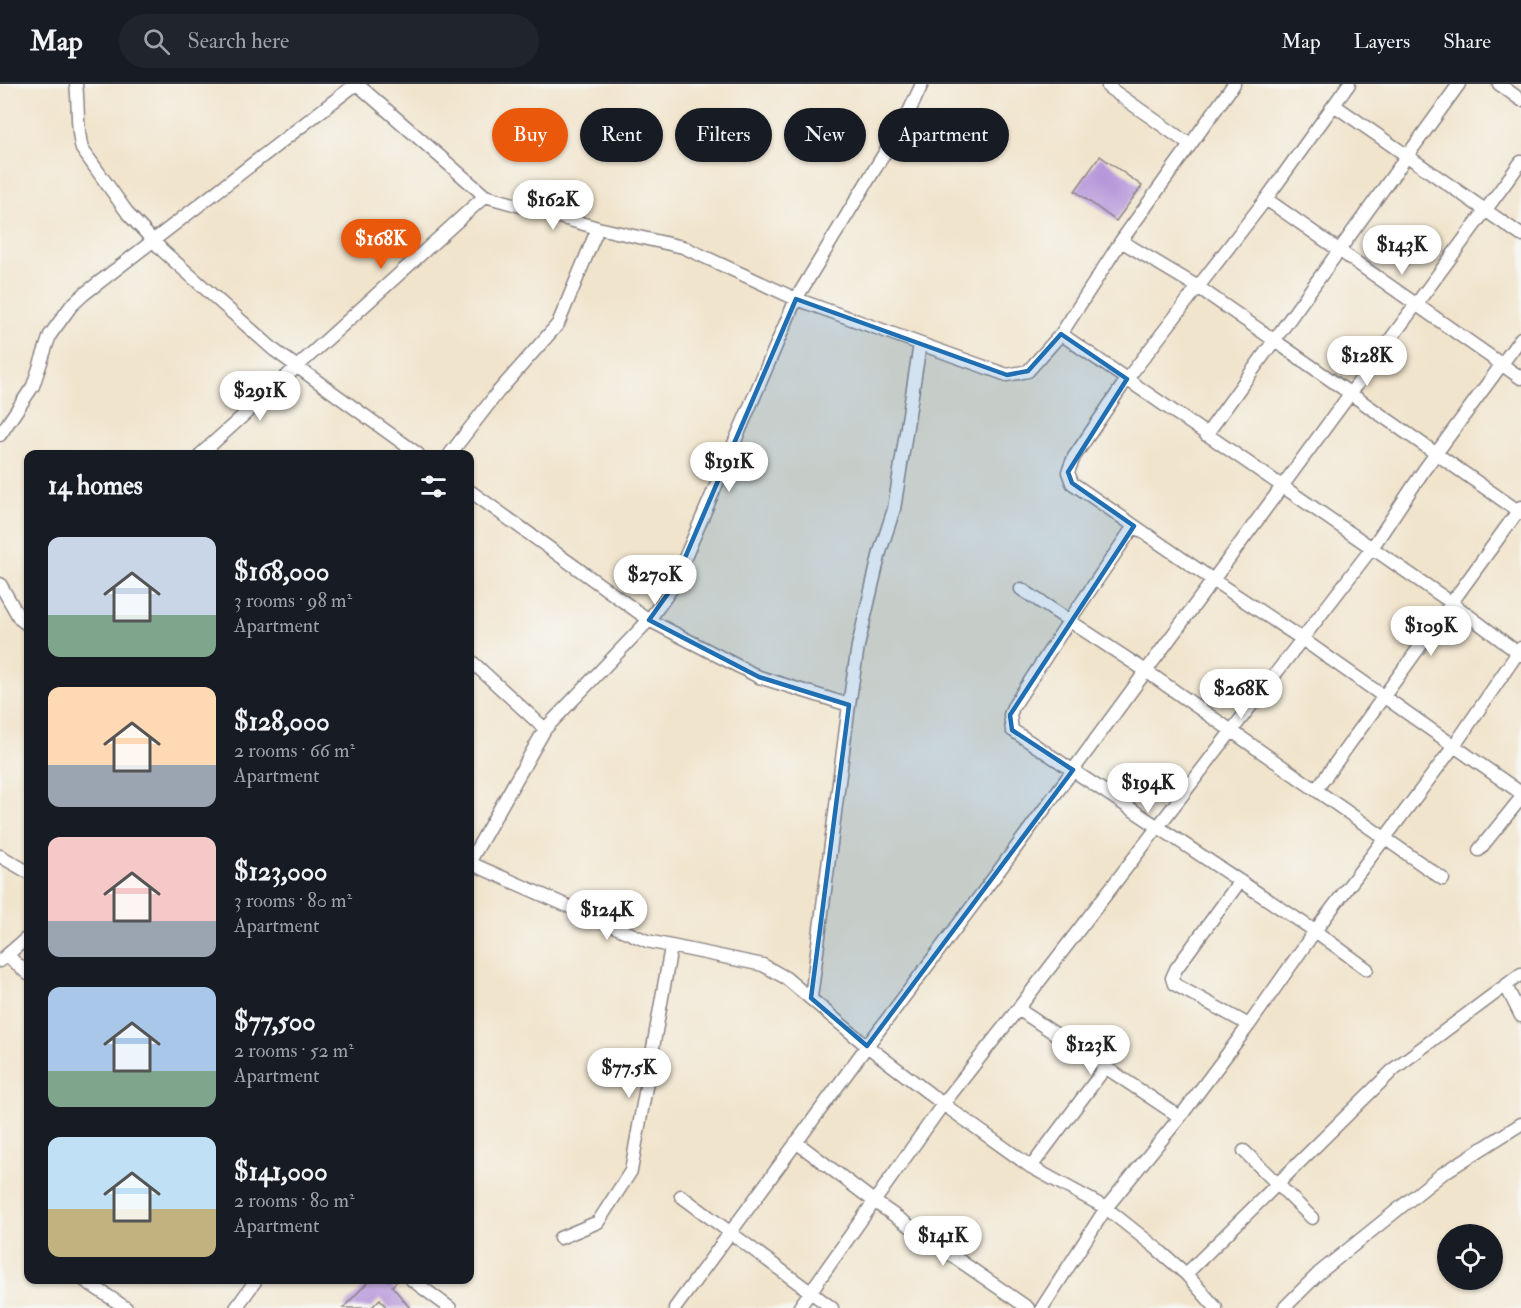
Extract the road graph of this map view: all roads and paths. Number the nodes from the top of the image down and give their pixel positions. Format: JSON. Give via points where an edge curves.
{"nodes":[{"id":1,"x":76,"y":84,"type":"edge"},
{"id":2,"x":356,"y":84,"type":"edge"},
{"id":3,"x":922,"y":84,"type":"edge"},
{"id":4,"x":1110,"y":84,"type":"edge"},
{"id":5,"x":1234,"y":84,"type":"edge"},
{"id":6,"x":1349,"y":84,"type":"edge"},
{"id":7,"x":1459,"y":84,"type":"edge"},
{"id":8,"x":1499,"y":84,"type":"edge"},
{"id":9,"x":1521,"y":100,"type":"edge"},
{"id":10,"x":1334,"y":105,"type":"junction"},
{"id":11,"x":1190,"y":145,"type":"junction"},
{"id":12,"x":1407,"y":156,"type":"junction"},
{"id":13,"x":1521,"y":162,"type":"edge"},
{"id":14,"x":485,"y":196,"type":"junction"},
{"id":15,"x":1266,"y":199,"type":"junction"},
{"id":16,"x":1486,"y":210,"type":"junction"},
{"id":17,"x":598,"y":228,"type":"junction"},
{"id":18,"x":1521,"y":235,"type":"edge"},
{"id":19,"x":154,"y":241,"type":"junction"},
{"id":20,"x":1122,"y":241,"type":"junction"},
{"id":21,"x":1339,"y":250,"type":"junction"},
{"id":22,"x":1198,"y":287,"type":"junction"},
{"id":23,"x":796,"y":299,"type":"junction"},
{"id":24,"x":1416,"y":304,"type":"junction"},
{"id":25,"x":1061,"y":334,"type":"junction"},
{"id":26,"x":1521,"y":338,"type":"edge"},
{"id":27,"x":1274,"y":340,"type":"junction"},
{"id":28,"x":920,"y":344,"type":"junction"},
{"id":29,"x":1501,"y":364,"type":"junction"},
{"id":30,"x":298,"y":367,"type":"junction"},
{"id":31,"x":1521,"y":378,"type":"edge"},
{"id":32,"x":1127,"y":379,"type":"junction"},
{"id":33,"x":1350,"y":394,"type":"junction"},
{"id":34,"x":0,"y":435,"type":"edge"},
{"id":35,"x":1206,"y":435,"type":"junction"},
{"id":36,"x":205,"y":450,"type":"edge"},
{"id":37,"x":412,"y":450,"type":"edge"},
{"id":38,"x":453,"y":450,"type":"edge"},
{"id":39,"x":1436,"y":454,"type":"junction"},
{"id":40,"x":1281,"y":487,"type":"junction"},
{"id":41,"x":474,"y":495,"type":"edge"},
{"id":42,"x":1520,"y":511,"type":"edge"},
{"id":43,"x":1134,"y":526,"type":"junction"},
{"id":44,"x":1372,"y":548,"type":"junction"},
{"id":45,"x":1213,"y":580,"type":"junction"},
{"id":46,"x":0,"y":584,"type":"edge"},
{"id":47,"x":1021,"y":589,"type":"dead end"},
{"id":48,"x":1452,"y":603,"type":"junction"},
{"id":49,"x":24,"y":615,"type":"edge"},
{"id":50,"x":649,"y":620,"type":"junction"},
{"id":51,"x":1069,"y":621,"type":"junction"},
{"id":52,"x":1302,"y":639,"type":"junction"},
{"id":53,"x":1520,"y":652,"type":"edge"},
{"id":54,"x":474,"y":664,"type":"edge"},
{"id":55,"x":1146,"y":671,"type":"junction"},
{"id":56,"x":1384,"y":696,"type":"junction"},
{"id":57,"x":849,"y":705,"type":"junction"},
{"id":58,"x":545,"y":729,"type":"junction"},
{"id":59,"x":1231,"y":731,"type":"junction"},
{"id":60,"x":1454,"y":746,"type":"junction"},
{"id":61,"x":1073,"y":770,"type":"junction"},
{"id":62,"x":1316,"y":790,"type":"junction"},
{"id":63,"x":1521,"y":793,"type":"edge"},
{"id":64,"x":1521,"y":798,"type":"edge"},
{"id":65,"x":1158,"y":826,"type":"junction"},
{"id":66,"x":1385,"y":838,"type":"junction"},
{"id":67,"x":1479,"y":850,"type":"dead end"},
{"id":68,"x":474,"y":855,"type":"edge"},
{"id":69,"x":0,"y":856,"type":"edge"},
{"id":70,"x":474,"y":864,"type":"edge"},
{"id":71,"x":24,"y":870,"type":"edge"},
{"id":72,"x":1443,"y":879,"type":"dead end"},
{"id":73,"x":1240,"y":881,"type":"junction"},
{"id":74,"x":1315,"y":931,"type":"junction"},
{"id":75,"x":24,"y":940,"type":"edge"},
{"id":76,"x":671,"y":947,"type":"junction"},
{"id":77,"x":4,"y":958,"type":"edge"},
{"id":78,"x":1367,"y":969,"type":"dead end"},
{"id":79,"x":24,"y":971,"type":"edge"},
{"id":80,"x":1521,"y":974,"type":"edge"},
{"id":81,"x":1506,"y":986,"type":"junction"},
{"id":82,"x":811,"y":998,"type":"junction"},
{"id":83,"x":1018,"y":1009,"type":"junction"},
{"id":84,"x":1521,"y":1016,"type":"edge"},
{"id":85,"x":1249,"y":1025,"type":"junction"},
{"id":86,"x":867,"y":1046,"type":"junction"},
{"id":87,"x":1105,"y":1068,"type":"junction"},
{"id":88,"x":943,"y":1104,"type":"junction"},
{"id":89,"x":1180,"y":1117,"type":"junction"},
{"id":90,"x":1521,"y":1124,"type":"edge"},
{"id":91,"x":796,"y":1142,"type":"junction"},
{"id":92,"x":1244,"y":1151,"type":"dead end"},
{"id":93,"x":1031,"y":1167,"type":"junction"},
{"id":94,"x":1277,"y":1184,"type":"junction"},
{"id":95,"x":681,"y":1196,"type":"dead end"},
{"id":96,"x":875,"y":1202,"type":"junction"},
{"id":97,"x":1106,"y":1208,"type":"junction"},
{"id":98,"x":1312,"y":1218,"type":"dead end"},
{"id":99,"x":730,"y":1233,"type":"junction"},
{"id":100,"x":560,"y":1238,"type":"dead end"},
{"id":101,"x":1186,"y":1274,"type":"junction"},
{"id":102,"x":90,"y":1284,"type":"edge"},
{"id":103,"x":253,"y":1284,"type":"edge"},
{"id":104,"x":417,"y":1284,"type":"edge"},
{"id":105,"x":810,"y":1292,"type":"junction"},
{"id":106,"x":126,"y":1308,"type":"edge"},
{"id":107,"x":236,"y":1308,"type":"edge"},
{"id":108,"x":450,"y":1308,"type":"edge"},
{"id":109,"x":675,"y":1308,"type":"edge"},
{"id":110,"x":799,"y":1308,"type":"edge"},
{"id":111,"x":831,"y":1308,"type":"edge"},
{"id":112,"x":1028,"y":1308,"type":"edge"},
{"id":113,"x":1042,"y":1308,"type":"edge"},
{"id":114,"x":1216,"y":1308,"type":"edge"},
{"id":115,"x":1284,"y":1308,"type":"edge"}],
"edges":[{"from":1,"to":19,"type":"street","via":[[82,149],[129,214]]},
{"from":2,"to":14,"type":"street"},
{"from":2,"to":19,"type":"street"},
{"from":3,"to":23,"type":"street","via":[[907,116]]},
{"from":4,"to":11,"type":"street","via":[[1108,87]]},
{"from":5,"to":11,"type":"street"},
{"from":6,"to":10,"type":"street"},
{"from":7,"to":12,"type":"street"},
{"from":8,"to":9,"type":"street"},
{"from":10,"to":12,"type":"street"},
{"from":10,"to":15,"type":"street"},
{"from":11,"to":20,"type":"street"},
{"from":12,"to":16,"type":"street"},
{"from":12,"to":21,"type":"street"},
{"from":13,"to":16,"type":"street"},
{"from":14,"to":17,"type":"street"},
{"from":14,"to":30,"type":"street"},
{"from":15,"to":21,"type":"street"},
{"from":15,"to":22,"type":"street"},
{"from":16,"to":18,"type":"street"},
{"from":16,"to":24,"type":"street"},
{"from":17,"to":23,"type":"street","via":[[683,247]]},
{"from":17,"to":38,"type":"street","via":[[558,324]]},
{"from":19,"to":30,"type":"street","via":[[274,350]]},
{"from":19,"to":34,"type":"street","via":[[84,294],[59,320],[33,386]]},
{"from":20,"to":22,"type":"street"},
{"from":20,"to":25,"type":"street"},
{"from":21,"to":24,"type":"street"},
{"from":21,"to":27,"type":"street"},
{"from":22,"to":27,"type":"street"},
{"from":22,"to":32,"type":"street"},
{"from":23,"to":28,"type":"street"},
{"from":23,"to":50,"type":"street","via":[[672,588]]},
{"from":24,"to":29,"type":"street"},
{"from":24,"to":33,"type":"street"},
{"from":25,"to":28,"type":"street","via":[[1028,371],[1007,375]]},
{"from":25,"to":32,"type":"street"},
{"from":26,"to":29,"type":"street"},
{"from":27,"to":33,"type":"street"},
{"from":27,"to":35,"type":"street"},
{"from":28,"to":57,"type":"street","via":[[894,509],[858,646]]},
{"from":29,"to":31,"type":"street"},
{"from":29,"to":39,"type":"street"},
{"from":30,"to":36,"type":"street"},
{"from":30,"to":37,"type":"street"},
{"from":32,"to":35,"type":"street"},
{"from":32,"to":43,"type":"street","via":[[1068,472],[1072,483]]},
{"from":33,"to":39,"type":"street"},
{"from":33,"to":40,"type":"street"},
{"from":35,"to":40,"type":"street"},
{"from":39,"to":42,"type":"street"},
{"from":39,"to":44,"type":"street"},
{"from":40,"to":44,"type":"street"},
{"from":40,"to":45,"type":"street"},
{"from":41,"to":50,"type":"street"},
{"from":42,"to":48,"type":"street"},
{"from":43,"to":45,"type":"street"},
{"from":43,"to":51,"type":"street"},
{"from":44,"to":48,"type":"street"},
{"from":44,"to":52,"type":"street"},
{"from":45,"to":52,"type":"street"},
{"from":45,"to":55,"type":"street"},
{"from":46,"to":49,"type":"street"},
{"from":47,"to":51,"type":"street"},
{"from":48,"to":53,"type":"street"},
{"from":48,"to":56,"type":"street"},
{"from":50,"to":57,"type":"street","via":[[759,677]]},
{"from":50,"to":58,"type":"street"},
{"from":51,"to":55,"type":"street"},
{"from":51,"to":61,"type":"street","via":[[1010,715],[1012,730]]},
{"from":52,"to":56,"type":"street"},
{"from":52,"to":59,"type":"street"},
{"from":53,"to":60,"type":"street"},
{"from":54,"to":58,"type":"street"},
{"from":55,"to":59,"type":"street"},
{"from":55,"to":61,"type":"street"},
{"from":56,"to":60,"type":"street"},
{"from":56,"to":62,"type":"street"},
{"from":57,"to":82,"type":"street"},
{"from":58,"to":68,"type":"street"},
{"from":59,"to":62,"type":"street"},
{"from":59,"to":65,"type":"street"},
{"from":60,"to":63,"type":"street"},
{"from":60,"to":66,"type":"street"},
{"from":61,"to":65,"type":"street"},
{"from":61,"to":86,"type":"street"},
{"from":62,"to":66,"type":"street"},
{"from":64,"to":67,"type":"street"},
{"from":65,"to":73,"type":"street"},
{"from":65,"to":83,"type":"street"},
{"from":66,"to":72,"type":"street"},
{"from":66,"to":74,"type":"street"},
{"from":69,"to":71,"type":"street"},
{"from":70,"to":76,"type":"street","via":[[603,923]]},
{"from":73,"to":74,"type":"street"},
{"from":73,"to":85,"type":"street","via":[[1172,978],[1174,984]]},
{"from":74,"to":78,"type":"street"},
{"from":74,"to":85,"type":"street"},
{"from":75,"to":77,"type":"street"},
{"from":76,"to":82,"type":"street","via":[[763,965]]},
{"from":76,"to":100,"type":"street","via":[[631,1171],[598,1222]]},
{"from":77,"to":79,"type":"street"},
{"from":80,"to":81,"type":"street"},
{"from":81,"to":84,"type":"street"},
{"from":81,"to":94,"type":"street","via":[[1395,1068]]},
{"from":82,"to":86,"type":"street"},
{"from":83,"to":87,"type":"street"},
{"from":83,"to":88,"type":"street"},
{"from":85,"to":89,"type":"street"},
{"from":86,"to":88,"type":"street"},
{"from":86,"to":91,"type":"street"},
{"from":87,"to":89,"type":"street"},
{"from":87,"to":93,"type":"street"},
{"from":88,"to":93,"type":"street"},
{"from":88,"to":96,"type":"street"},
{"from":89,"to":97,"type":"street"},
{"from":90,"to":115,"type":"street","via":[[1442,1174],[1319,1273]]},
{"from":91,"to":96,"type":"street"},
{"from":91,"to":99,"type":"street"},
{"from":92,"to":94,"type":"street"},
{"from":93,"to":97,"type":"street"},
{"from":94,"to":98,"type":"street"},
{"from":94,"to":101,"type":"street"},
{"from":95,"to":99,"type":"street"},
{"from":96,"to":105,"type":"street"},
{"from":96,"to":112,"type":"street"},
{"from":97,"to":101,"type":"street"},
{"from":97,"to":113,"type":"street"},
{"from":99,"to":105,"type":"street"},
{"from":99,"to":109,"type":"street"},
{"from":101,"to":114,"type":"street"},
{"from":102,"to":106,"type":"street"},
{"from":103,"to":107,"type":"street"},
{"from":104,"to":108,"type":"street"},
{"from":105,"to":110,"type":"street"},
{"from":105,"to":111,"type":"street"}]}
